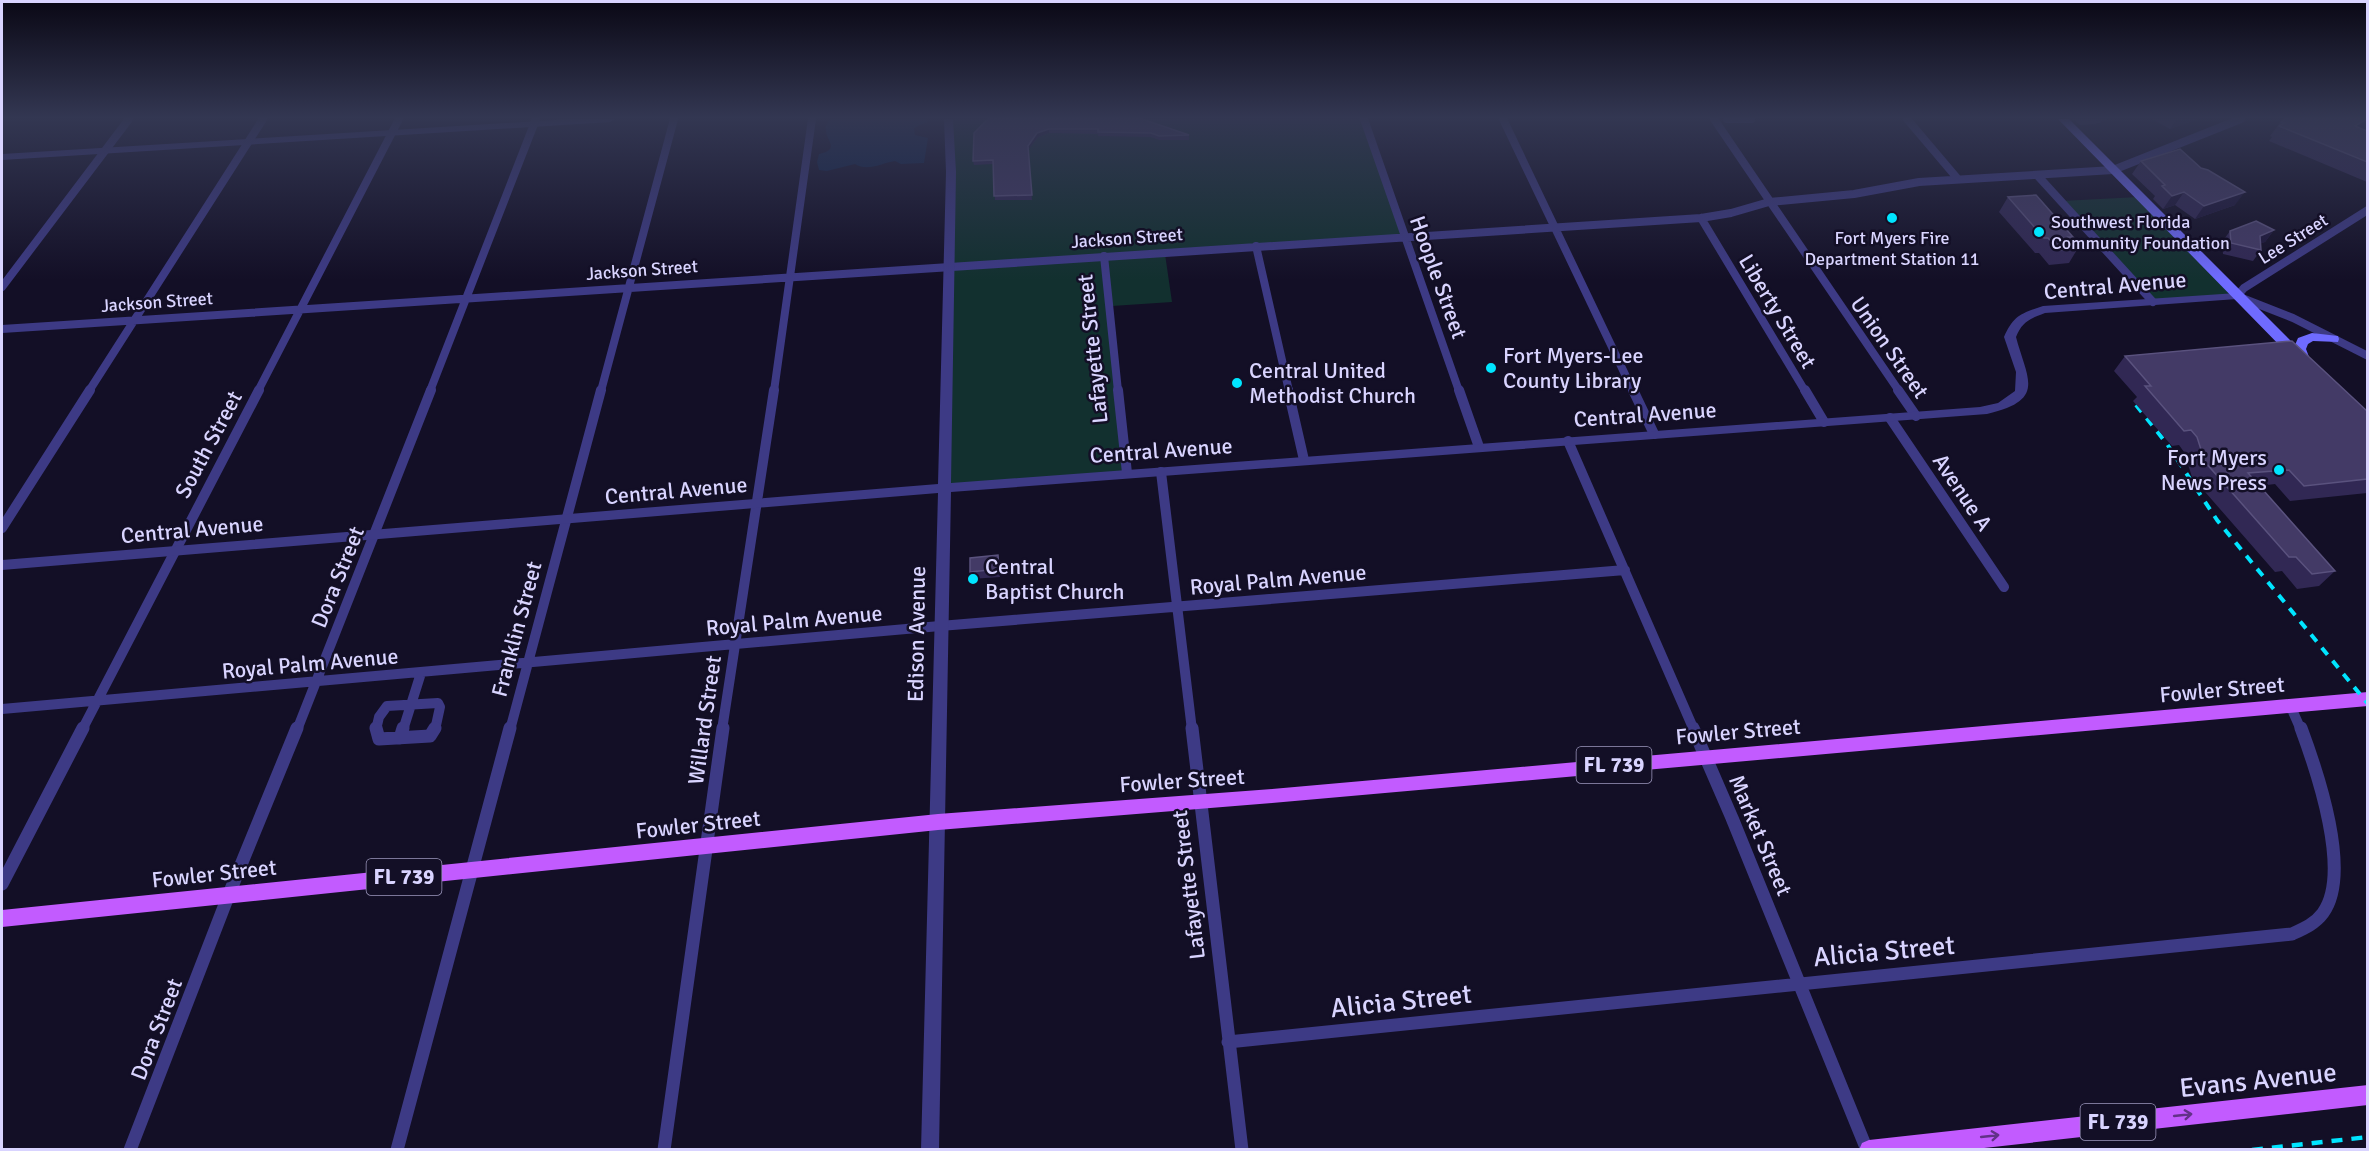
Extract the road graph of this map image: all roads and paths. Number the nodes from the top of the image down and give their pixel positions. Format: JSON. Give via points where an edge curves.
{"nodes":[{"id":1,"x":88,"y":173,"type":"edge"},
{"id":2,"x":228,"y":173,"type":"edge"},
{"id":3,"x":371,"y":173,"type":"edge"},
{"id":4,"x":515,"y":173,"type":"edge"},
{"id":5,"x":659,"y":173,"type":"edge"},
{"id":6,"x":804,"y":173,"type":"edge"},
{"id":7,"x":951,"y":173,"type":"edge"},
{"id":8,"x":1383,"y":173,"type":"edge"},
{"id":9,"x":1529,"y":173,"type":"edge"},
{"id":10,"x":1750,"y":173,"type":"edge"},
{"id":11,"x":1953,"y":173,"type":"edge"},
{"id":12,"x":2072,"y":173,"type":"edge"},
{"id":13,"x":2116,"y":173,"type":"edge"},
{"id":14,"x":2037,"y":175,"type":"junction"},
{"id":15,"x":1957,"y":178,"type":"junction"},
{"id":16,"x":1769,"y":202,"type":"junction"},
{"id":17,"x":2367,"y":210,"type":"edge"},
{"id":18,"x":1701,"y":218,"type":"junction"},
{"id":19,"x":1555,"y":227,"type":"junction"},
{"id":20,"x":1406,"y":237,"type":"junction"},
{"id":21,"x":1256,"y":246,"type":"junction"},
{"id":22,"x":1104,"y":256,"type":"junction"},
{"id":23,"x":948,"y":266,"type":"junction"},
{"id":24,"x":789,"y":276,"type":"junction"},
{"id":25,"x":2,"y":287,"type":"edge"},
{"id":26,"x":629,"y":287,"type":"junction"},
{"id":27,"x":2237,"y":296,"type":"junction"},
{"id":28,"x":467,"y":298,"type":"junction"},
{"id":29,"x":2153,"y":302,"type":"junction"},
{"id":30,"x":299,"y":309,"type":"junction"},
{"id":31,"x":134,"y":320,"type":"junction"},
{"id":32,"x":2,"y":329,"type":"edge"},
{"id":33,"x":2332,"y":339,"type":"junction"},
{"id":34,"x":2367,"y":356,"type":"edge"},
{"id":35,"x":1916,"y":416,"type":"junction"},
{"id":36,"x":1890,"y":418,"type":"junction"},
{"id":37,"x":1824,"y":422,"type":"junction"},
{"id":38,"x":1654,"y":434,"type":"junction"},
{"id":39,"x":1568,"y":441,"type":"junction"},
{"id":40,"x":1479,"y":447,"type":"junction"},
{"id":41,"x":1304,"y":460,"type":"junction"},
{"id":42,"x":1161,"y":472,"type":"junction"},
{"id":43,"x":1127,"y":473,"type":"junction"},
{"id":44,"x":943,"y":489,"type":"junction"},
{"id":45,"x":756,"y":504,"type":"junction"},
{"id":46,"x":566,"y":520,"type":"junction"},
{"id":47,"x":2,"y":528,"type":"edge"},
{"id":48,"x":375,"y":535,"type":"junction"},
{"id":49,"x":173,"y":552,"type":"junction"},
{"id":50,"x":2,"y":565,"type":"edge"},
{"id":51,"x":1625,"y":570,"type":"junction"},
{"id":52,"x":2004,"y":587,"type":"dead end"},
{"id":53,"x":1176,"y":607,"type":"junction"},
{"id":54,"x":940,"y":626,"type":"junction"},
{"id":55,"x":735,"y":644,"type":"junction"},
{"id":56,"x":528,"y":663,"type":"junction"},
{"id":57,"x":421,"y":673,"type":"junction"},
{"id":58,"x":315,"y":682,"type":"junction"},
{"id":59,"x":2367,"y":699,"type":"edge"},
{"id":60,"x":97,"y":701,"type":"junction"},
{"id":61,"x":411,"y":704,"type":"junction"},
{"id":62,"x":2290,"y":705,"type":"junction"},
{"id":63,"x":2,"y":709,"type":"edge"},
{"id":64,"x":400,"y":738,"type":"junction"},
{"id":65,"x":1704,"y":757,"type":"junction"},
{"id":66,"x":1200,"y":801,"type":"junction"},
{"id":67,"x":938,"y":822,"type":"junction"},
{"id":68,"x":706,"y":845,"type":"junction"},
{"id":69,"x":472,"y":871,"type":"junction"},
{"id":70,"x":2,"y":884,"type":"edge"},
{"id":71,"x":229,"y":894,"type":"junction"},
{"id":72,"x":2,"y":919,"type":"edge"},
{"id":73,"x":1798,"y":983,"type":"junction"},
{"id":74,"x":1228,"y":1042,"type":"junction"},
{"id":75,"x":2367,"y":1095,"type":"edge"},
{"id":76,"x":130,"y":1149,"type":"edge"},
{"id":77,"x":397,"y":1149,"type":"edge"},
{"id":78,"x":664,"y":1149,"type":"edge"},
{"id":79,"x":930,"y":1149,"type":"edge"},
{"id":80,"x":1242,"y":1149,"type":"edge"},
{"id":81,"x":1868,"y":1149,"type":"edge"}],
"edges":[{"from":1,"to":25,"type":"street"},
{"from":2,"to":31,"type":"street"},
{"from":3,"to":30,"type":"street","name":"South Street"},
{"from":4,"to":28,"type":"street","name":"Dora Street"},
{"from":5,"to":26,"type":"street","name":"Franklin Street"},
{"from":6,"to":24,"type":"street","name":"Willard Street"},
{"from":7,"to":23,"type":"street","name":"Edison Avenue"},
{"from":8,"to":20,"type":"street","name":"Hoople Street"},
{"from":9,"to":19,"type":"street"},
{"from":10,"to":16,"type":"street","name":"Union Street"},
{"from":11,"to":15,"type":"street"},
{"from":12,"to":14,"type":"street","name":"Jackson Street"},
{"from":13,"to":27,"type":"main road"},
{"from":14,"to":15,"type":"street","name":"Jackson Street"},
{"from":14,"to":29,"type":"street"},
{"from":15,"to":16,"type":"street","name":"Jackson Street"},
{"from":16,"to":18,"type":"street","name":"Jackson Street"},
{"from":16,"to":35,"type":"street","name":"Union Street"},
{"from":17,"to":27,"type":"street","name":"Lee Street"},
{"from":18,"to":19,"type":"street","name":"Jackson Street"},
{"from":18,"to":37,"type":"street","name":"Liberty Street"},
{"from":19,"to":20,"type":"street","name":"Jackson Street"},
{"from":19,"to":38,"type":"street"},
{"from":20,"to":21,"type":"street","name":"Jackson Street"},
{"from":20,"to":40,"type":"street","name":"Hoople Street"},
{"from":21,"to":22,"type":"street","name":"Jackson Street"},
{"from":21,"to":41,"type":"street"},
{"from":22,"to":23,"type":"street","name":"Jackson Street"},
{"from":22,"to":43,"type":"street","name":"Lafayette Street"},
{"from":23,"to":24,"type":"street","name":"Jackson Street"},
{"from":23,"to":44,"type":"street","name":"Edison Avenue"},
{"from":24,"to":26,"type":"street","name":"Jackson Street"},
{"from":24,"to":45,"type":"street","name":"Willard Street"},
{"from":26,"to":28,"type":"street","name":"Jackson Street"},
{"from":26,"to":46,"type":"street","name":"Franklin Street"},
{"from":27,"to":29,"type":"street","name":"Central Avenue"},
{"from":27,"to":33,"type":"street","via":[[2293,318]]},
{"from":27,"to":33,"type":"main road","via":[[2311,369],[2300,350],[2302,341],[2312,337]]},
{"from":28,"to":30,"type":"street","name":"Jackson Street"},
{"from":28,"to":48,"type":"street","name":"Dora Street"},
{"from":29,"to":35,"type":"street","name":"Central Avenue","via":[[2053,309],[2022,318],[2010,337],[2023,376],[2023,385],[2014,399],[1993,409]]},
{"from":30,"to":31,"type":"street","name":"Jackson Street"},
{"from":30,"to":49,"type":"street","name":"South Street"},
{"from":31,"to":32,"type":"street","name":"Jackson Street"},
{"from":31,"to":47,"type":"street"},
{"from":33,"to":34,"type":"street"},
{"from":35,"to":36,"type":"street","name":"Central Avenue"},
{"from":36,"to":37,"type":"street","name":"Central Avenue"},
{"from":36,"to":52,"type":"street","name":"Avenue A"},
{"from":37,"to":38,"type":"street","name":"Central Avenue"},
{"from":38,"to":39,"type":"street","name":"Central Avenue"},
{"from":39,"to":40,"type":"street","name":"Central Avenue"},
{"from":39,"to":51,"type":"street","name":"Market Street"},
{"from":40,"to":41,"type":"street","name":"Central Avenue"},
{"from":41,"to":42,"type":"street","name":"Central Avenue"},
{"from":42,"to":43,"type":"street","name":"Central Avenue"},
{"from":42,"to":53,"type":"street","name":"Lafayette Street"},
{"from":43,"to":44,"type":"street","name":"Central Avenue"},
{"from":44,"to":45,"type":"street","name":"Central Avenue"},
{"from":44,"to":54,"type":"street","name":"Edison Avenue"},
{"from":45,"to":46,"type":"street","name":"Central Avenue"},
{"from":45,"to":55,"type":"street","name":"Willard Street"},
{"from":46,"to":48,"type":"street","name":"Central Avenue"},
{"from":46,"to":56,"type":"street","name":"Franklin Street"},
{"from":48,"to":49,"type":"street","name":"Central Avenue"},
{"from":48,"to":58,"type":"street","name":"Dora Street"},
{"from":49,"to":50,"type":"street","name":"Central Avenue"},
{"from":49,"to":60,"type":"street","name":"South Street"},
{"from":51,"to":53,"type":"street","name":"Royal Palm Avenue"},
{"from":51,"to":65,"type":"street","name":"Market Street"},
{"from":53,"to":54,"type":"street","name":"Royal Palm Avenue"},
{"from":53,"to":66,"type":"street","name":"Lafayette Street"},
{"from":54,"to":55,"type":"street","name":"Royal Palm Avenue"},
{"from":54,"to":67,"type":"street","name":"Edison Avenue"},
{"from":55,"to":56,"type":"street","name":"Royal Palm Avenue"},
{"from":55,"to":68,"type":"street","name":"Willard Street"},
{"from":56,"to":57,"type":"street","name":"Royal Palm Avenue"},
{"from":56,"to":69,"type":"street","name":"Franklin Street"},
{"from":57,"to":58,"type":"street","name":"Royal Palm Avenue"},
{"from":57,"to":61,"type":"street"},
{"from":58,"to":60,"type":"street","name":"Royal Palm Avenue"},
{"from":58,"to":71,"type":"street","name":"Dora Street"},
{"from":59,"to":62,"type":"main road","name":"Fowler Street","number":"FL 739"},
{"from":60,"to":63,"type":"street","name":"Royal Palm Avenue"},
{"from":60,"to":70,"type":"street","name":"South Street"},
{"from":61,"to":64,"type":"street"},
{"from":61,"to":64,"type":"street","via":[[387,706],[374,733],[379,740]]},
{"from":61,"to":64,"type":"street","via":[[441,706],[434,733]]},
{"from":62,"to":65,"type":"main road","name":"Fowler Street","number":"FL 739"},
{"from":62,"to":73,"type":"street","name":"Alicia Street","via":[[2324,798],[2333,859],[2327,907],[2309,927],[2267,937]]},
{"from":65,"to":66,"type":"main road","name":"Fowler Street","number":"FL 739"},
{"from":65,"to":73,"type":"street","name":"Market Street"},
{"from":66,"to":67,"type":"main road","name":"Fowler Street","number":"FL 739"},
{"from":66,"to":74,"type":"street","name":"Lafayette Street"},
{"from":67,"to":68,"type":"main road","name":"Fowler Street","number":"FL 739"},
{"from":67,"to":79,"type":"street","name":"Edison Avenue"},
{"from":68,"to":69,"type":"main road","name":"Fowler Street","number":"FL 739"},
{"from":68,"to":78,"type":"street","name":"Willard Street"},
{"from":69,"to":71,"type":"main road","name":"Fowler Street","number":"FL 739"},
{"from":69,"to":77,"type":"street","name":"Franklin Street"},
{"from":71,"to":72,"type":"main road","name":"Fowler Street","number":"FL 739"},
{"from":71,"to":76,"type":"street","name":"Dora Street"},
{"from":73,"to":74,"type":"street","name":"Alicia Street"},
{"from":73,"to":81,"type":"street","name":"Market Street"},
{"from":74,"to":80,"type":"street","name":"Lafayette Street"},
{"from":81,"to":75,"type":"main road","name":"Evans Avenue","number":"FL 739","one_way":true}]}
